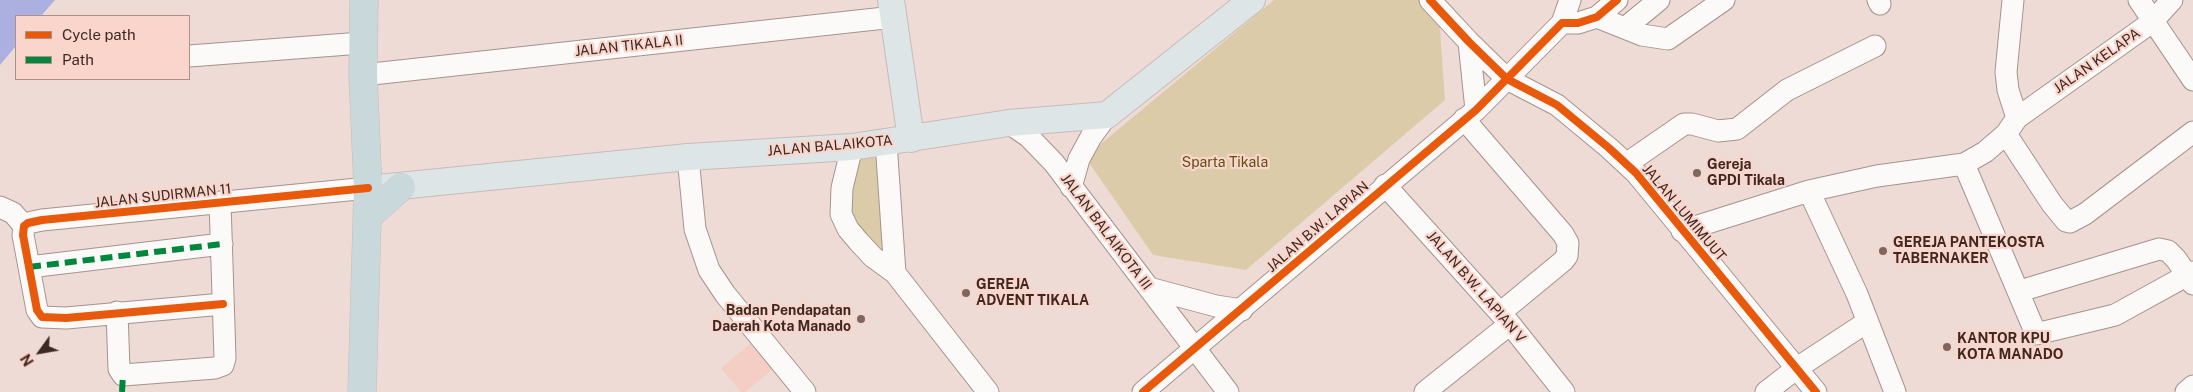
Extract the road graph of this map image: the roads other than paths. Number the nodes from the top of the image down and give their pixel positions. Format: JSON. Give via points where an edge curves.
{"nodes":[{"id":1,"x":364,"y":0,"type":"edge"},
{"id":2,"x":1252,"y":0,"type":"edge"},
{"id":3,"x":1430,"y":0,"type":"edge"},
{"id":4,"x":1570,"y":0,"type":"edge"},
{"id":5,"x":1617,"y":0,"type":"edge"},
{"id":6,"x":1659,"y":0,"type":"edge"},
{"id":7,"x":1724,"y":0,"type":"edge"},
{"id":8,"x":2013,"y":0,"type":"edge"},
{"id":9,"x":2139,"y":0,"type":"edge"},
{"id":10,"x":2172,"y":0,"type":"edge"},
{"id":11,"x":893,"y":9,"type":"edge"},
{"id":12,"x":1598,"y":17,"type":"junction"},
{"id":13,"x":2152,"y":22,"type":"junction"},
{"id":14,"x":1562,"y":23,"type":"junction"},
{"id":15,"x":1625,"y":28,"type":"junction"},
{"id":16,"x":1469,"y":42,"type":"junction"},
{"id":17,"x":362,"y":43,"type":"junction"},
{"id":18,"x":1875,"y":46,"type":"dead end"},
{"id":19,"x":190,"y":56,"type":"edge"},
{"id":20,"x":363,"y":76,"type":"junction"},
{"id":21,"x":1508,"y":79,"type":"junction"},
{"id":22,"x":2193,"y":80,"type":"edge"},
{"id":23,"x":1470,"y":114,"type":"junction"},
{"id":24,"x":1107,"y":115,"type":"junction"},
{"id":25,"x":1009,"y":123,"type":"junction"},
{"id":26,"x":2012,"y":126,"type":"junction"},
{"id":27,"x":2193,"y":132,"type":"edge"},
{"id":28,"x":898,"y":141,"type":"junction"},
{"id":29,"x":852,"y":146,"type":"junction"},
{"id":30,"x":688,"y":157,"type":"junction"},
{"id":31,"x":1626,"y":164,"type":"junction"},
{"id":32,"x":1964,"y":164,"type":"junction"},
{"id":33,"x":1385,"y":185,"type":"junction"},
{"id":34,"x":401,"y":187,"type":"junction"},
{"id":35,"x":1071,"y":187,"type":"junction"},
{"id":36,"x":368,"y":188,"type":"junction"},
{"id":37,"x":1809,"y":191,"type":"junction"},
{"id":38,"x":220,"y":202,"type":"junction"},
{"id":39,"x":0,"y":207,"type":"edge"},
{"id":40,"x":367,"y":217,"type":"junction"},
{"id":41,"x":24,"y":226,"type":"junction"},
{"id":42,"x":1682,"y":231,"type":"junction"},
{"id":43,"x":222,"y":244,"type":"junction"},
{"id":44,"x":895,"y":272,"type":"junction"},
{"id":45,"x":31,"y":277,"type":"junction"},
{"id":46,"x":2191,"y":278,"type":"edge"},
{"id":47,"x":1149,"y":288,"type":"junction"},
{"id":48,"x":2020,"y":291,"type":"junction"},
{"id":49,"x":224,"y":304,"type":"junction"},
{"id":50,"x":1242,"y":310,"type":"junction"},
{"id":51,"x":117,"y":312,"type":"junction"},
{"id":52,"x":1505,"y":319,"type":"junction"},
{"id":53,"x":1867,"y":322,"type":"junction"},
{"id":54,"x":1194,"y":349,"type":"junction"},
{"id":55,"x":1797,"y":368,"type":"junction"},
{"id":56,"x":123,"y":383,"type":"edge"},
{"id":57,"x":2193,"y":386,"type":"edge"},
{"id":58,"x":362,"y":392,"type":"edge"},
{"id":59,"x":805,"y":392,"type":"edge"},
{"id":60,"x":988,"y":392,"type":"edge"},
{"id":61,"x":1143,"y":392,"type":"edge"},
{"id":62,"x":1228,"y":392,"type":"edge"},
{"id":63,"x":1425,"y":392,"type":"edge"},
{"id":64,"x":1564,"y":392,"type":"edge"},
{"id":65,"x":1766,"y":392,"type":"edge"},
{"id":66,"x":1816,"y":392,"type":"edge"},
{"id":67,"x":1895,"y":392,"type":"edge"},
{"id":68,"x":2186,"y":392,"type":"edge"}],
"edges":[{"from":1,"to":17,"type":"highway"},
{"from":2,"to":24,"type":"main road"},
{"from":3,"to":16,"type":"street"},
{"from":4,"to":14,"type":"street"},
{"from":5,"to":12,"type":"street"},
{"from":6,"to":15,"type":"street"},
{"from":7,"to":15,"type":"street","via":[[1668,39],[1656,39]]},
{"from":8,"to":26,"type":"street","via":[[2006,72]]},
{"from":9,"to":13,"type":"street"},
{"from":10,"to":13,"type":"street","name":"JALAN KELAPA"},
{"from":11,"to":20,"type":"street","name":"JALAN TIKALA II"},
{"from":11,"to":28,"type":"main road"},
{"from":12,"to":14,"type":"street","via":[[1578,23]]},
{"from":12,"to":15,"type":"street"},
{"from":13,"to":22,"type":"street"},
{"from":13,"to":26,"type":"street","name":"JALAN KELAPA"},
{"from":14,"to":21,"type":"street","name":"JALAN B.W. LAPIAN"},
{"from":16,"to":21,"type":"street"},
{"from":16,"to":23,"type":"street"},
{"from":17,"to":19,"type":"street"},
{"from":17,"to":20,"type":"highway"},
{"from":18,"to":31,"type":"street","via":[[1787,90],[1737,129],[1718,131],[1684,124]]},
{"from":20,"to":36,"type":"highway"},
{"from":21,"to":23,"type":"street","name":"JALAN B.W. LAPIAN"},
{"from":21,"to":31,"type":"street","name":"JALAN LUMIMUUT","via":[[1557,105]]},
{"from":23,"to":33,"type":"street","name":"JALAN B.W. LAPIAN"},
{"from":23,"to":52,"type":"street","via":[[1568,243],[1567,256],[1563,261]]},
{"from":24,"to":25,"type":"main road","name":"JALAN BALAIKOTA"},
{"from":24,"to":35,"type":"street","via":[[1079,159]]},
{"from":25,"to":28,"type":"main road","name":"JALAN BALAIKOTA"},
{"from":25,"to":35,"type":"street","name":"JALAN BALAIKOTA III","via":[[1043,150]]},
{"from":26,"to":27,"type":"street","via":[[2052,204],[2070,222]]},
{"from":26,"to":32,"type":"street","name":"JALAN KELAPA","via":[[1984,152]]},
{"from":28,"to":29,"type":"main road","name":"JALAN BALAIKOTA"},
{"from":28,"to":44,"type":"street"},
{"from":29,"to":30,"type":"main road","name":"JALAN BALAIKOTA"},
{"from":29,"to":44,"type":"street","via":[[842,188],[841,214],[859,242],[873,257]]},
{"from":30,"to":34,"type":"main road","name":"JALAN BALAIKOTA"},
{"from":30,"to":59,"type":"street","via":[[695,229],[709,270]]},
{"from":31,"to":42,"type":"street","name":"JALAN LUMIMUUT"},
{"from":32,"to":37,"type":"street","via":[[1877,176]]},
{"from":32,"to":48,"type":"street"},
{"from":33,"to":50,"type":"street","name":"JALAN B.W. LAPIAN"},
{"from":33,"to":52,"type":"street","name":"JALAN B.W. LAPIAN V"},
{"from":34,"to":36,"type":"main road","name":"JALAN BALAIKOTA"},
{"from":34,"to":40,"type":"highway"},
{"from":35,"to":47,"type":"street","name":"JALAN BALAIKOTA III"},
{"from":36,"to":38,"type":"street","name":"JALAN SUDIRMAN 11"},
{"from":36,"to":40,"type":"highway"},
{"from":37,"to":42,"type":"street"},
{"from":37,"to":53,"type":"street"},
{"from":38,"to":41,"type":"street","name":"JALAN SUDIRMAN 11","via":[[42,220]]},
{"from":38,"to":43,"type":"street"},
{"from":39,"to":41,"type":"street","via":[[13,213]]},
{"from":40,"to":58,"type":"highway"},
{"from":41,"to":45,"type":"street"},
{"from":42,"to":55,"type":"street","name":"JALAN LUMIMUUT"},
{"from":43,"to":45,"type":"street"},
{"from":43,"to":49,"type":"street"},
{"from":44,"to":60,"type":"street"},
{"from":45,"to":51,"type":"street","via":[[36,310],[45,318]]},
{"from":46,"to":48,"type":"street","via":[[2168,251],[2159,249]]},
{"from":46,"to":48,"type":"street","via":[[2115,315],[2036,334]]},
{"from":47,"to":50,"type":"street"},
{"from":47,"to":54,"type":"street","name":"JALAN BALAIKOTA III"},
{"from":49,"to":51,"type":"street"},
{"from":49,"to":56,"type":"street","via":[[225,358],[221,366]]},
{"from":50,"to":54,"type":"street","name":"JALAN B.W. LAPIAN"},
{"from":51,"to":56,"type":"street","via":[[119,369]]},
{"from":52,"to":63,"type":"street"},
{"from":52,"to":64,"type":"street","name":"JALAN B.W. LAPIAN V"},
{"from":53,"to":55,"type":"street"},
{"from":53,"to":67,"type":"street"},
{"from":54,"to":61,"type":"street","name":"JALAN B.W. LAPIAN"},
{"from":54,"to":62,"type":"street","name":"JALAN BALAIKOTA III"},
{"from":55,"to":65,"type":"street"},
{"from":55,"to":66,"type":"street","name":"JALAN LUMIMUUT"},
{"from":57,"to":68,"type":"street"}]}
